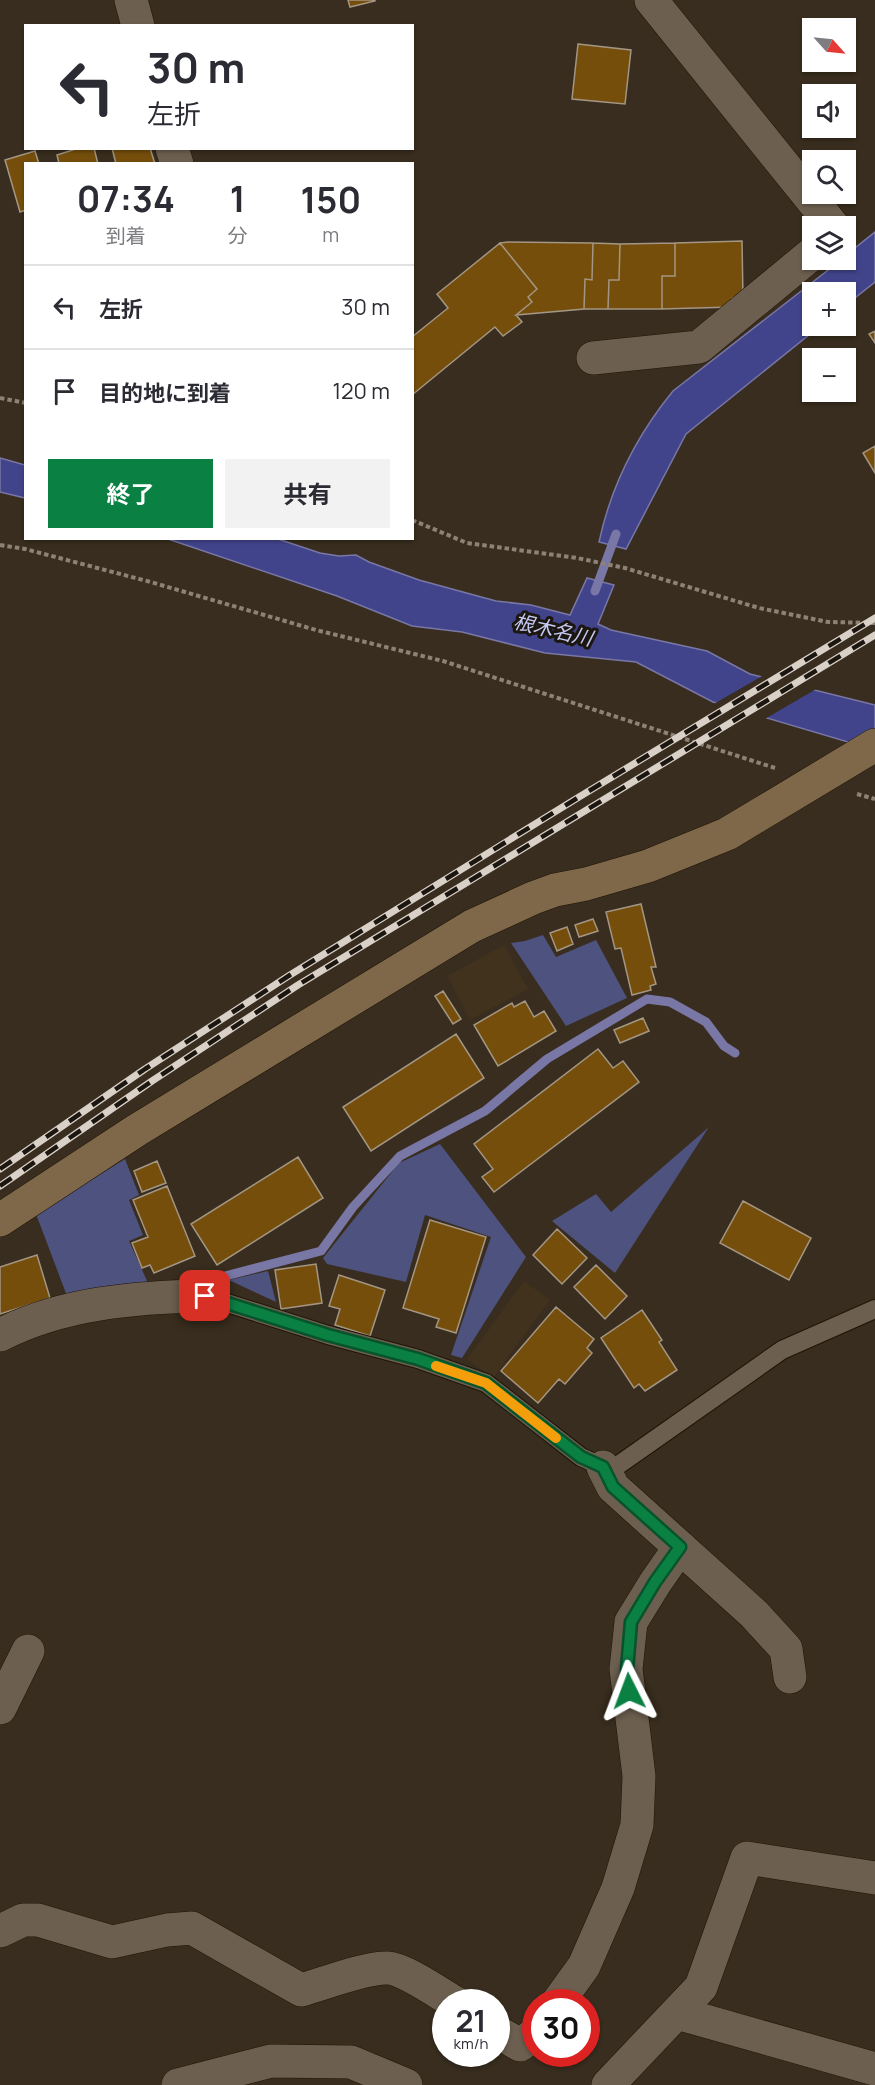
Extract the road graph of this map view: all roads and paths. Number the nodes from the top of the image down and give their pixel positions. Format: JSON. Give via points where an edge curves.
{"nodes":[{"id":1,"x":131,"y":0,"type":"edge"},
{"id":2,"x":651,"y":0,"type":"edge"},
{"id":3,"x":137,"y":24,"type":"edge"},
{"id":4,"x":825,"y":216,"type":"edge"},
{"id":5,"x":802,"y":262,"type":"edge"},
{"id":6,"x":593,"y":358,"type":"dead end"},
{"id":7,"x":0,"y":398,"type":"edge"},
{"id":8,"x":24,"y":403,"type":"edge"},
{"id":9,"x":414,"y":521,"type":"edge"},
{"id":10,"x":0,"y":545,"type":"edge"},
{"id":11,"x":875,"y":623,"type":"edge"},
{"id":12,"x":875,"y":745,"type":"edge"},
{"id":13,"x":806,"y":788,"type":"junction"},
{"id":14,"x":848,"y":792,"type":"dead end"},
{"id":15,"x":875,"y":799,"type":"edge"},
{"id":16,"x":0,"y":1220,"type":"edge"},
{"id":17,"x":205,"y":1296,"type":"joint"},
{"id":18,"x":875,"y":1309,"type":"edge"},
{"id":19,"x":0,"y":1335,"type":"edge"},
{"id":20,"x":603,"y":1467,"type":"junction"},
{"id":21,"x":680,"y":1547,"type":"junction"},
{"id":22,"x":28,"y":1651,"type":"dead end"},
{"id":23,"x":790,"y":1677,"type":"dead end"},
{"id":24,"x":1,"y":1700,"type":"edge"},
{"id":25,"x":875,"y":1878,"type":"edge"},
{"id":26,"x":0,"y":1931,"type":"edge"},
{"id":27,"x":433,"y":1989,"type":"edge"},
{"id":28,"x":567,"y":1989,"type":"edge"},
{"id":29,"x":677,"y":2013,"type":"junction"},
{"id":30,"x":875,"y":2069,"type":"edge"},
{"id":31,"x":178,"y":2085,"type":"edge"},
{"id":32,"x":406,"y":2085,"type":"edge"},
{"id":33,"x":608,"y":2085,"type":"edge"}],
"edges":[{"from":1,"to":3,"type":"street"},
{"from":2,"to":4,"type":"street"},
{"from":5,"to":6,"type":"street","via":[[699,347]]},
{"from":7,"to":8,"type":"path"},
{"from":9,"to":11,"type":"path","via":[[467,543],[625,568],[759,608],[828,622]]},
{"from":10,"to":13,"type":"path","via":[[443,661],[770,766],[790,774]]},
{"from":12,"to":13,"type":"street"},
{"from":13,"to":16,"type":"street","via":[[728,834],[686,852],[623,874],[544,894],[472,926],[137,1130]]},
{"from":14,"to":15,"type":"path"},
{"from":17,"to":19,"type":"street","via":[[91,1305],[20,1325]]},
{"from":17,"to":20,"type":"lane","via":[[486,1383],[581,1457]]},
{"from":18,"to":20,"type":"lane","via":[[782,1350],[617,1466]]},
{"from":20,"to":21,"type":"street","via":[[613,1487]]},
{"from":21,"to":23,"type":"street","via":[[786,1648]]},
{"from":21,"to":28,"type":"street","via":[[631,1622],[627,1669],[639,1776],[637,1825],[618,1888],[584,1966]]},
{"from":22,"to":24,"type":"street"},
{"from":25,"to":29,"type":"street","via":[[747,1858],[701,1987]]},
{"from":26,"to":27,"type":"street","via":[[23,1920],[38,1920],[112,1942],[192,1928],[302,1990],[389,1968]]},
{"from":29,"to":30,"type":"street"},
{"from":29,"to":33,"type":"street"},
{"from":31,"to":32,"type":"street","via":[[271,2061],[351,2062]]}]}
